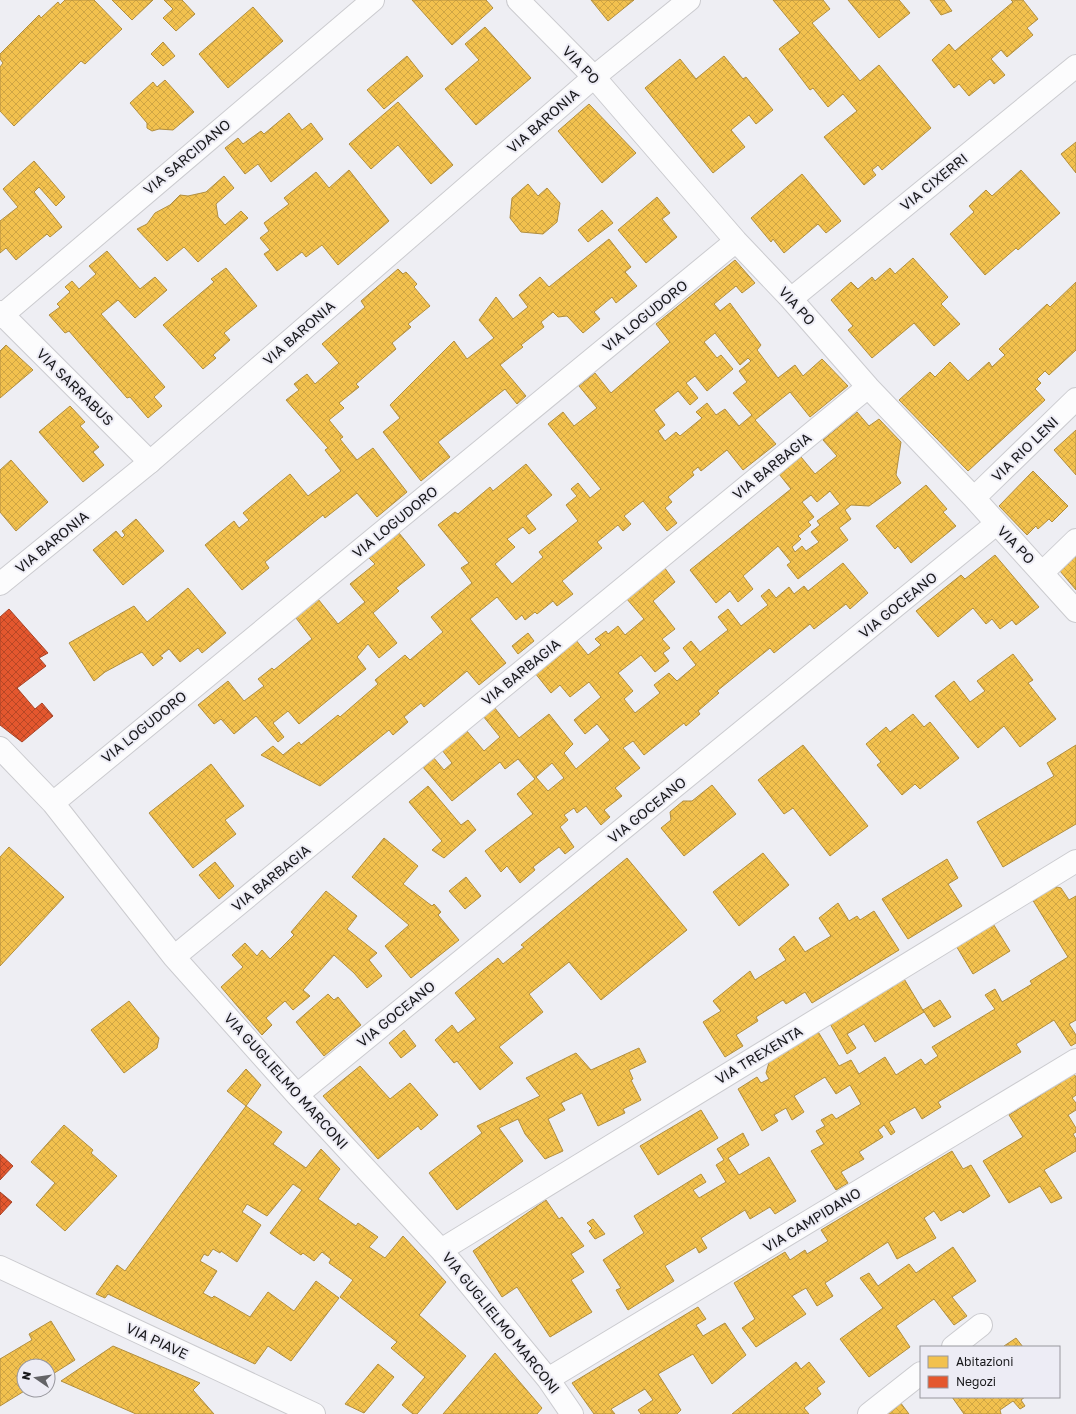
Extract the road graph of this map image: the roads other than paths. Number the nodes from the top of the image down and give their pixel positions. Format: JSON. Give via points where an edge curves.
{"nodes":[{"id":1,"x":373,"y":0,"type":"edge"},
{"id":2,"x":518,"y":0,"type":"edge"},
{"id":3,"x":689,"y":0,"type":"edge"},
{"id":4,"x":1076,"y":66,"type":"edge"},
{"id":5,"x":594,"y":77,"type":"junction"},
{"id":6,"x":736,"y":241,"type":"junction"},
{"id":7,"x":792,"y":299,"type":"junction"},
{"id":8,"x":1,"y":314,"type":"edge"},
{"id":9,"x":868,"y":387,"type":"junction"},
{"id":10,"x":1076,"y":399,"type":"edge"},
{"id":11,"x":150,"y":462,"type":"junction"},
{"id":12,"x":974,"y":498,"type":"junction"},
{"id":13,"x":996,"y":524,"type":"junction"},
{"id":14,"x":1076,"y":540,"type":"edge"},
{"id":15,"x":1042,"y":573,"type":"junction"},
{"id":16,"x":0,"y":584,"type":"edge"},
{"id":17,"x":1076,"y":611,"type":"edge"},
{"id":18,"x":0,"y":748,"type":"edge"},
{"id":19,"x":53,"y":803,"type":"junction"},
{"id":20,"x":1076,"y":861,"type":"edge"},
{"id":21,"x":174,"y":957,"type":"junction"},
{"id":22,"x":1076,"y":1060,"type":"edge"},
{"id":23,"x":297,"y":1095,"type":"junction"},
{"id":24,"x":441,"y":1250,"type":"junction"},
{"id":25,"x":0,"y":1267,"type":"edge"},
{"id":26,"x":981,"y":1325,"type":"dead end"},
{"id":27,"x":954,"y":1346,"type":"edge"},
{"id":28,"x":920,"y":1374,"type":"edge"},
{"id":29,"x":548,"y":1379,"type":"junction"},
{"id":30,"x":314,"y":1414,"type":"edge"},
{"id":31,"x":572,"y":1414,"type":"edge"},
{"id":32,"x":869,"y":1414,"type":"edge"}],
"edges":[{"from":1,"to":8,"type":"street","name":"VIA SARCIDANO"},
{"from":2,"to":5,"type":"street","name":"VIA PO"},
{"from":3,"to":5,"type":"street","name":"VIA BARONIA"},
{"from":4,"to":7,"type":"street","name":"VIA CIXERRI"},
{"from":5,"to":6,"type":"street","name":"VIA PO"},
{"from":5,"to":11,"type":"street","name":"VIA BARONIA"},
{"from":6,"to":7,"type":"street","name":"VIA PO"},
{"from":6,"to":19,"type":"street","name":"VIA LOGUDORO"},
{"from":7,"to":9,"type":"street","name":"VIA PO"},
{"from":8,"to":11,"type":"street","name":"VIA SARRABUS"},
{"from":9,"to":12,"type":"street","name":"VIA PO"},
{"from":9,"to":21,"type":"street","name":"VIA BARBAGIA"},
{"from":10,"to":12,"type":"street","name":"VIA RIO LENI"},
{"from":11,"to":16,"type":"street","name":"VIA BARONIA"},
{"from":12,"to":13,"type":"street","name":"VIA PO"},
{"from":13,"to":15,"type":"street","name":"VIA PO"},
{"from":13,"to":23,"type":"street","name":"VIA GOCEANO"},
{"from":14,"to":15,"type":"street"},
{"from":15,"to":17,"type":"street","name":"VIA PO"},
{"from":18,"to":19,"type":"street","name":"VIA GUGLIELMO MARCONI"},
{"from":19,"to":21,"type":"street","name":"VIA GUGLIELMO MARCONI"},
{"from":20,"to":24,"type":"street","name":"VIA TREXENTA"},
{"from":21,"to":23,"type":"street","name":"VIA GUGLIELMO MARCONI"},
{"from":22,"to":29,"type":"street","name":"VIA CAMPIDANO"},
{"from":23,"to":24,"type":"street","name":"VIA GUGLIELMO MARCONI"},
{"from":24,"to":29,"type":"street","name":"VIA GUGLIELMO MARCONI"},
{"from":25,"to":30,"type":"street","name":"VIA PIAVE"},
{"from":26,"to":27,"type":"street"},
{"from":28,"to":32,"type":"street"},
{"from":29,"to":31,"type":"street","name":"VIA GUGLIELMO MARCONI"}]}
